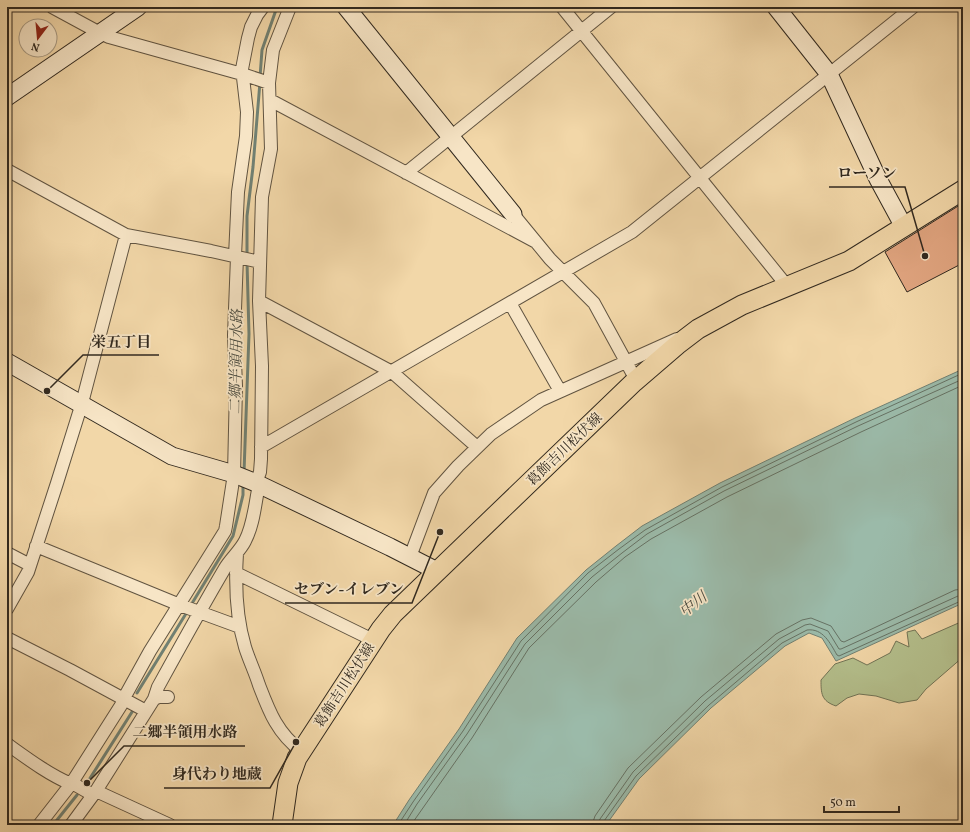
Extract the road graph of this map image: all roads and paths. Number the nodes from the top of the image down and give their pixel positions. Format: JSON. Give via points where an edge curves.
{"nodes":[{"id":1,"x":52,"y":7,"type":"edge"},
{"id":2,"x":138,"y":7,"type":"edge"},
{"id":3,"x":263,"y":7,"type":"edge"},
{"id":4,"x":290,"y":7,"type":"edge"},
{"id":5,"x":346,"y":7,"type":"edge"},
{"id":6,"x":562,"y":7,"type":"edge"},
{"id":7,"x":611,"y":7,"type":"edge"},
{"id":8,"x":776,"y":7,"type":"edge"},
{"id":9,"x":913,"y":7,"type":"edge"},
{"id":10,"x":581,"y":31,"type":"junction"},
{"id":11,"x":100,"y":33,"type":"junction"},
{"id":12,"x":242,"y":74,"type":"junction"},
{"id":13,"x":829,"y":74,"type":"junction"},
{"id":14,"x":269,"y":83,"type":"junction"},
{"id":15,"x":7,"y":97,"type":"edge"},
{"id":16,"x":270,"y":100,"type":"junction"},
{"id":17,"x":450,"y":136,"type":"junction"},
{"id":18,"x":7,"y":170,"type":"edge"},
{"id":19,"x":406,"y":173,"type":"junction"},
{"id":20,"x":700,"y":178,"type":"junction"},
{"id":21,"x":963,"y":190,"type":"edge"},
{"id":22,"x":513,"y":214,"type":"joint"},
{"id":23,"x":904,"y":227,"type":"junction"},
{"id":24,"x":126,"y":235,"type":"junction"},
{"id":25,"x":536,"y":242,"type":"junction"},
{"id":26,"x":237,"y":257,"type":"junction"},
{"id":27,"x":260,"y":262,"type":"junction"},
{"id":28,"x":563,"y":272,"type":"junction"},
{"id":29,"x":787,"y":286,"type":"junction"},
{"id":30,"x":259,"y":301,"type":"junction"},
{"id":31,"x":510,"y":303,"type":"junction"},
{"id":32,"x":698,"y":329,"type":"junction"},
{"id":33,"x":625,"y":361,"type":"junction"},
{"id":34,"x":7,"y":362,"type":"edge"},
{"id":35,"x":392,"y":372,"type":"junction"},
{"id":36,"x":636,"y":380,"type":"junction"},
{"id":37,"x":560,"y":391,"type":"junction"},
{"id":38,"x":82,"y":403,"type":"junction"},
{"id":39,"x":261,"y":447,"type":"junction"},
{"id":40,"x":477,"y":447,"type":"junction"},
{"id":41,"x":234,"y":474,"type":"junction"},
{"id":42,"x":257,"y":484,"type":"junction"},
{"id":43,"x":36,"y":546,"type":"junction"},
{"id":44,"x":7,"y":553,"type":"edge"},
{"id":45,"x":238,"y":553,"type":"junction"},
{"id":46,"x":410,"y":557,"type":"junction"},
{"id":47,"x":30,"y":565,"type":"junction"},
{"id":48,"x":437,"y":571,"type":"junction"},
{"id":49,"x":236,"y":572,"type":"junction"},
{"id":50,"x":180,"y":605,"type":"junction"},
{"id":51,"x":7,"y":609,"type":"edge"},
{"id":52,"x":199,"y":612,"type":"junction"},
{"id":53,"x":240,"y":627,"type":"junction"},
{"id":54,"x":7,"y":638,"type":"edge"},
{"id":55,"x":373,"y":640,"type":"junction"},
{"id":56,"x":168,"y":697,"type":"dead end"},
{"id":57,"x":124,"y":698,"type":"junction"},
{"id":58,"x":154,"y":699,"type":"junction"},
{"id":59,"x":146,"y":711,"type":"junction"},
{"id":60,"x":7,"y":744,"type":"edge"},
{"id":61,"x":301,"y":751,"type":"junction"},
{"id":62,"x":71,"y":784,"type":"junction"},
{"id":63,"x":94,"y":793,"type":"junction"},
{"id":64,"x":39,"y":825,"type":"edge"},
{"id":65,"x":71,"y":825,"type":"edge"},
{"id":66,"x":170,"y":825,"type":"edge"},
{"id":67,"x":282,"y":825,"type":"edge"}],
"edges":[{"from":1,"to":11,"type":"street"},
{"from":2,"to":11,"type":"street"},
{"from":3,"to":12,"type":"street","via":[[248,38]]},
{"from":4,"to":14,"type":"street","via":[[272,50]]},
{"from":5,"to":17,"type":"street"},
{"from":6,"to":10,"type":"street"},
{"from":7,"to":10,"type":"street"},
{"from":8,"to":13,"type":"street"},
{"from":9,"to":13,"type":"street"},
{"from":10,"to":17,"type":"street"},
{"from":10,"to":20,"type":"street"},
{"from":11,"to":12,"type":"street"},
{"from":11,"to":15,"type":"street"},
{"from":12,"to":14,"type":"street"},
{"from":12,"to":26,"type":"street","via":[[247,112],[238,192]]},
{"from":13,"to":20,"type":"street"},
{"from":13,"to":23,"type":"street","via":[[878,179]]},
{"from":14,"to":16,"type":"street"},
{"from":16,"to":19,"type":"street"},
{"from":16,"to":27,"type":"street","via":[[271,149],[262,197]]},
{"from":17,"to":19,"type":"street"},
{"from":17,"to":22,"type":"street"},
{"from":18,"to":24,"type":"street"},
{"from":19,"to":25,"type":"street"},
{"from":20,"to":28,"type":"street","via":[[632,232]]},
{"from":20,"to":29,"type":"street"},
{"from":21,"to":23,"type":"main road","name":"葛飾吉川松伏線"},
{"from":22,"to":25,"type":"street"},
{"from":23,"to":29,"type":"main road","name":"葛飾吉川松伏線","via":[[849,261]]},
{"from":24,"to":26,"type":"street"},
{"from":24,"to":38,"type":"street"},
{"from":25,"to":28,"type":"street"},
{"from":26,"to":27,"type":"street"},
{"from":26,"to":41,"type":"street"},
{"from":27,"to":30,"type":"street"},
{"from":28,"to":31,"type":"street"},
{"from":28,"to":33,"type":"street","via":[[594,303]]},
{"from":29,"to":32,"type":"main road","name":"葛飾吉川松伏線","via":[[742,305]]},
{"from":30,"to":35,"type":"street"},
{"from":30,"to":39,"type":"street","via":[[262,366]]},
{"from":31,"to":35,"type":"street"},
{"from":31,"to":37,"type":"street"},
{"from":32,"to":33,"type":"street"},
{"from":32,"to":36,"type":"main road","name":"葛飾吉川松伏線"},
{"from":33,"to":36,"type":"street"},
{"from":33,"to":37,"type":"street"},
{"from":34,"to":38,"type":"street"},
{"from":35,"to":39,"type":"street"},
{"from":35,"to":40,"type":"street"},
{"from":36,"to":48,"type":"main road","name":"葛飾吉川松伏線"},
{"from":37,"to":40,"type":"street","via":[[541,400],[491,434]]},
{"from":38,"to":41,"type":"street","via":[[172,456]]},
{"from":38,"to":43,"type":"street"},
{"from":39,"to":42,"type":"street"},
{"from":40,"to":46,"type":"street","via":[[434,493]]},
{"from":41,"to":42,"type":"street"},
{"from":41,"to":50,"type":"street","via":[[225,531]]},
{"from":42,"to":45,"type":"street","via":[[248,532]]},
{"from":42,"to":46,"type":"street"},
{"from":43,"to":47,"type":"street"},
{"from":43,"to":50,"type":"street"},
{"from":44,"to":47,"type":"street"},
{"from":45,"to":49,"type":"street"},
{"from":45,"to":52,"type":"street","via":[[229,562]]},
{"from":46,"to":48,"type":"street"},
{"from":47,"to":51,"type":"street"},
{"from":48,"to":55,"type":"main road","name":"葛飾吉川松伏線","via":[[393,614]]},
{"from":49,"to":53,"type":"street"},
{"from":49,"to":55,"type":"street"},
{"from":50,"to":52,"type":"street"},
{"from":50,"to":57,"type":"street"},
{"from":52,"to":53,"type":"street"},
{"from":52,"to":58,"type":"street"},
{"from":53,"to":61,"type":"street","via":[[273,720],[290,742]]},
{"from":54,"to":57,"type":"street"},
{"from":55,"to":61,"type":"main road","name":"葛飾吉川松伏線"},
{"from":56,"to":58,"type":"street"},
{"from":57,"to":59,"type":"street"},
{"from":57,"to":62,"type":"street"},
{"from":58,"to":59,"type":"street"},
{"from":59,"to":63,"type":"street"},
{"from":60,"to":62,"type":"street","via":[[35,765]]},
{"from":61,"to":67,"type":"main road","name":"葛飾吉川松伏線","via":[[288,782]]},
{"from":62,"to":63,"type":"street"},
{"from":62,"to":64,"type":"street"},
{"from":63,"to":65,"type":"street"},
{"from":63,"to":66,"type":"street"}]}
